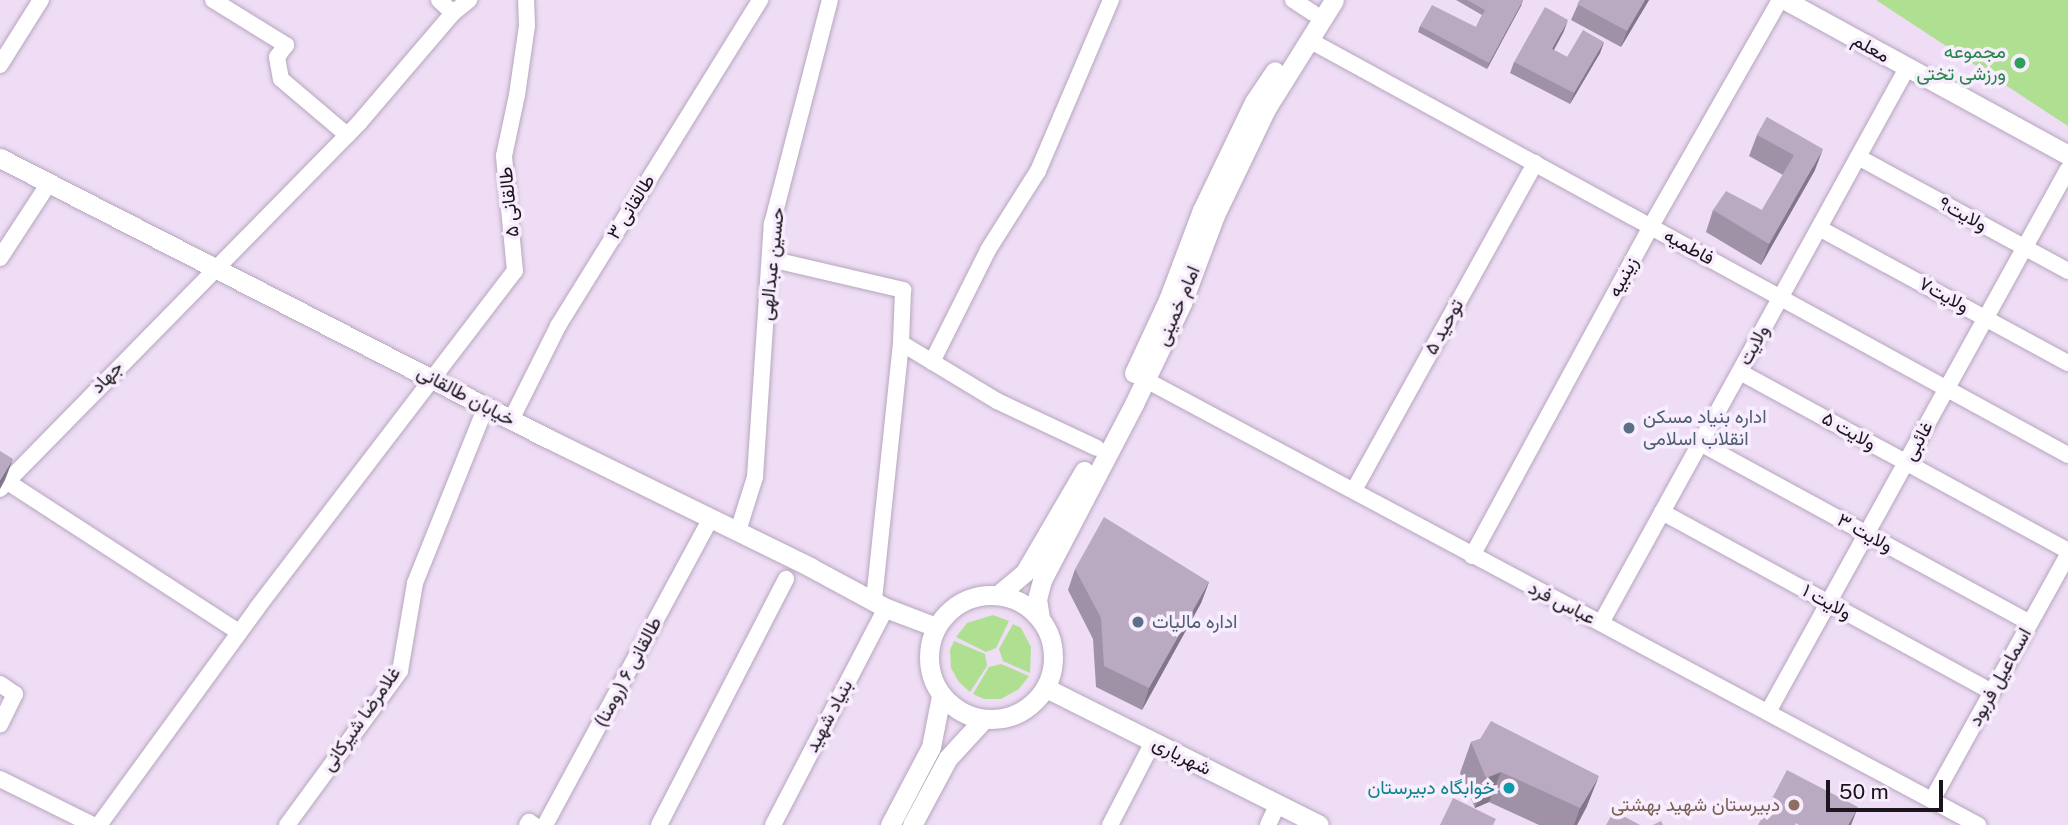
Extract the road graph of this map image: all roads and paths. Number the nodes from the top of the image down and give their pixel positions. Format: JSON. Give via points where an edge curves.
{"nodes":[{"id":1,"x":41,"y":0,"type":"edge"},
{"id":2,"x":213,"y":0,"type":"edge"},
{"id":3,"x":439,"y":0,"type":"edge"},
{"id":4,"x":469,"y":0,"type":"edge"},
{"id":5,"x":526,"y":0,"type":"edge"},
{"id":6,"x":760,"y":0,"type":"edge"},
{"id":7,"x":830,"y":0,"type":"edge"},
{"id":8,"x":1111,"y":0,"type":"edge"},
{"id":9,"x":1293,"y":0,"type":"edge"},
{"id":10,"x":1334,"y":0,"type":"edge"},
{"id":11,"x":1782,"y":0,"type":"edge"},
{"id":12,"x":1318,"y":6,"type":"edge"},
{"id":13,"x":453,"y":13,"type":"junction"},
{"id":14,"x":1309,"y":40,"type":"junction"},
{"id":15,"x":0,"y":65,"type":"edge"},
{"id":16,"x":1907,"y":68,"type":"junction"},
{"id":17,"x":347,"y":135,"type":"junction"},
{"id":18,"x":2068,"y":155,"type":"edge"},
{"id":19,"x":1858,"y":157,"type":"junction"},
{"id":20,"x":0,"y":158,"type":"edge"},
{"id":21,"x":1535,"y":163,"type":"junction"},
{"id":22,"x":2068,"y":169,"type":"edge"},
{"id":23,"x":49,"y":183,"type":"junction"},
{"id":24,"x":1651,"y":226,"type":"junction"},
{"id":25,"x":1819,"y":228,"type":"junction"},
{"id":26,"x":2025,"y":248,"type":"junction"},
{"id":27,"x":0,"y":258,"type":"edge"},
{"id":28,"x":770,"y":259,"type":"junction"},
{"id":29,"x":218,"y":269,"type":"junction"},
{"id":30,"x":2068,"y":271,"type":"edge"},
{"id":31,"x":1781,"y":297,"type":"junction"},
{"id":32,"x":1986,"y":318,"type":"junction"},
{"id":33,"x":901,"y":343,"type":"junction"},
{"id":34,"x":932,"y":362,"type":"junction"},
{"id":35,"x":2068,"y":363,"type":"edge"},
{"id":36,"x":1740,"y":372,"type":"junction"},
{"id":37,"x":433,"y":379,"type":"junction"},
{"id":38,"x":1146,"y":380,"type":"junction"},
{"id":39,"x":1947,"y":388,"type":"junction"},
{"id":40,"x":486,"y":406,"type":"junction"},
{"id":41,"x":511,"y":419,"type":"junction"},
{"id":42,"x":1700,"y":443,"type":"junction"},
{"id":43,"x":1097,"y":448,"type":"junction"},
{"id":44,"x":2068,"y":455,"type":"edge"},
{"id":45,"x":1906,"y":463,"type":"junction"},
{"id":46,"x":2,"y":482,"type":"edge"},
{"id":47,"x":1354,"y":490,"type":"junction"},
{"id":48,"x":1662,"y":512,"type":"junction"},
{"id":49,"x":711,"y":518,"type":"junction"},
{"id":50,"x":738,"y":531,"type":"junction"},
{"id":51,"x":1867,"y":534,"type":"junction"},
{"id":52,"x":2068,"y":553,"type":"edge"},
{"id":53,"x":1472,"y":556,"type":"junction"},
{"id":54,"x":786,"y":579,"type":"dead end"},
{"id":55,"x":998,"y":595,"type":"junction"},
{"id":56,"x":1828,"y":603,"type":"junction"},
{"id":57,"x":880,"y":604,"type":"junction"},
{"id":58,"x":1040,"y":618,"type":"junction"},
{"id":59,"x":1601,"y":623,"type":"junction"},
{"id":60,"x":2030,"y":623,"type":"junction"},
{"id":61,"x":936,"y":627,"type":"junction"},
{"id":62,"x":239,"y":632,"type":"junction"},
{"id":63,"x":0,"y":684,"type":"edge"},
{"id":64,"x":1046,"y":688,"type":"junction"},
{"id":65,"x":1992,"y":692,"type":"junction"},
{"id":66,"x":941,"y":696,"type":"junction"},
{"id":67,"x":1768,"y":712,"type":"junction"},
{"id":68,"x":983,"y":720,"type":"junction"},
{"id":69,"x":0,"y":725,"type":"edge"},
{"id":70,"x":1153,"y":742,"type":"junction"},
{"id":71,"x":0,"y":779,"type":"edge"},
{"id":72,"x":1932,"y":800,"type":"junction"},
{"id":73,"x":1278,"y":804,"type":"junction"},
{"id":74,"x":89,"y":824,"type":"edge"},
{"id":75,"x":287,"y":825,"type":"edge"},
{"id":76,"x":527,"y":825,"type":"edge"},
{"id":77,"x":534,"y":825,"type":"edge"},
{"id":78,"x":545,"y":825,"type":"edge"},
{"id":79,"x":659,"y":825,"type":"edge"},
{"id":80,"x":773,"y":825,"type":"edge"},
{"id":81,"x":890,"y":825,"type":"edge"},
{"id":82,"x":912,"y":825,"type":"edge"},
{"id":83,"x":1110,"y":825,"type":"edge"},
{"id":84,"x":1268,"y":825,"type":"edge"},
{"id":85,"x":1319,"y":825,"type":"edge"},
{"id":86,"x":1979,"y":825,"type":"edge"}],
"edges":[{"from":1,"to":15,"type":"street"},
{"from":2,"to":17,"type":"street","via":[[286,45],[277,57],[281,79]]},
{"from":3,"to":13,"type":"street"},
{"from":4,"to":13,"type":"street","name":"جهاد"},
{"from":5,"to":37,"type":"street","name":"طالقانی ۵","via":[[524,49],[504,156],[515,271]]},
{"from":6,"to":41,"type":"street","name":"طالقانی ۳","via":[[565,315]]},
{"from":7,"to":28,"type":"street","name":"حسین عبدالهی","via":[[772,224]]},
{"from":8,"to":34,"type":"street","via":[[1038,171],[988,250]]},
{"from":9,"to":12,"type":"street"},
{"from":10,"to":14,"type":"main road","name":"امام خمینی"},
{"from":11,"to":16,"type":"main road","name":"معلم"},
{"from":11,"to":24,"type":"street","name":"زینبیه"},
{"from":12,"to":43,"type":"main road","name":"امام خمینی","via":[[1254,102],[1202,210],[1168,300]]},
{"from":13,"to":17,"type":"street","name":"جهاد"},
{"from":14,"to":21,"type":"street","name":"فاطمیه"},
{"from":14,"to":38,"type":"main road","name":"امام خمینی","via":[[1254,132]]},
{"from":16,"to":18,"type":"main road","name":"معلم"},
{"from":16,"to":19,"type":"street","name":"ولایت"},
{"from":17,"to":29,"type":"street","name":"جهاد"},
{"from":19,"to":25,"type":"street","name":"ولایت"},
{"from":19,"to":26,"type":"street","name":"ولایت۹"},
{"from":20,"to":23,"type":"main road","name":"خیابان طالقانی"},
{"from":21,"to":24,"type":"street","name":"فاطمیه"},
{"from":21,"to":47,"type":"street","name":"توحید ۵"},
{"from":22,"to":26,"type":"street","name":"غائبی"},
{"from":23,"to":27,"type":"street"},
{"from":23,"to":29,"type":"main road","name":"خیابان طالقانی"},
{"from":24,"to":31,"type":"street","name":"فاطمیه"},
{"from":24,"to":53,"type":"street","name":"زینبیه"},
{"from":25,"to":31,"type":"street","name":"ولایت"},
{"from":25,"to":32,"type":"street","name":"ولایت۷"},
{"from":26,"to":30,"type":"street","name":"ولایت۹"},
{"from":26,"to":32,"type":"street","name":"غائبی"},
{"from":28,"to":33,"type":"street","via":[[903,290]]},
{"from":28,"to":50,"type":"street","name":"حسین عبدالهی","via":[[755,477]]},
{"from":29,"to":37,"type":"main road","name":"خیابان طالقانی"},
{"from":29,"to":46,"type":"street","name":"جهاد"},
{"from":31,"to":36,"type":"street","name":"ولایت"},
{"from":31,"to":39,"type":"street","name":"فاطمیه"},
{"from":32,"to":35,"type":"street","name":"ولایت۷"},
{"from":32,"to":39,"type":"street","name":"غائبی"},
{"from":33,"to":34,"type":"street"},
{"from":33,"to":57,"type":"street"},
{"from":34,"to":43,"type":"street","via":[[997,401]]},
{"from":36,"to":42,"type":"street","name":"ولایت"},
{"from":36,"to":45,"type":"street","name":"ولایت ۵"},
{"from":37,"to":40,"type":"main road","name":"خیابان طالقانی"},
{"from":37,"to":62,"type":"street","name":"طالقانی ۵"},
{"from":38,"to":47,"type":"street","name":"عباس فرد"},
{"from":38,"to":58,"type":"main road","name":"امام خمینی","via":[[1042,580],[1037,599]]},
{"from":39,"to":44,"type":"street","name":"فاطمیه"},
{"from":39,"to":45,"type":"street","name":"غائبی"},
{"from":40,"to":41,"type":"main road","name":"خیابان طالقانی"},
{"from":40,"to":75,"type":"street","name":"غلامرضا شیرکانی","via":[[415,583],[400,671]]},
{"from":41,"to":49,"type":"main road","name":"خیابان طالقانی"},
{"from":42,"to":48,"type":"street","name":"ولایت"},
{"from":42,"to":51,"type":"street","name":"ولایت ۳"},
{"from":43,"to":55,"type":"main road","name":"امام خمینی","via":[[1025,572]]},
{"from":45,"to":51,"type":"street","name":"غائبی"},
{"from":45,"to":52,"type":"street","name":"ولایت ۵"},
{"from":46,"to":62,"type":"street"},
{"from":47,"to":53,"type":"street","name":"عباس فرد"},
{"from":48,"to":56,"type":"street","name":"ولایت ۱"},
{"from":48,"to":59,"type":"street","name":"ولایت"},
{"from":49,"to":50,"type":"main road","name":"خیابان طالقانی"},
{"from":49,"to":78,"type":"street","name":"طالقانی ۶ (رومنا)"},
{"from":50,"to":57,"type":"main road","name":"خیابان طالقانی"},
{"from":51,"to":56,"type":"street","name":"غائبی"},
{"from":51,"to":60,"type":"street","name":"ولایت ۳"},
{"from":52,"to":60,"type":"street","name":"اسماعیل فربود"},
{"from":53,"to":59,"type":"street","name":"عباس فرد"},
{"from":54,"to":79,"type":"street"},
{"from":55,"to":58,"type":"main road","via":[[1022,602]]},
{"from":55,"to":61,"type":"main road","via":[[974,597],[952,608]]},
{"from":56,"to":65,"type":"street","name":"ولایت ۱"},
{"from":56,"to":67,"type":"street","name":"غائبی"},
{"from":57,"to":61,"type":"main road","name":"خیابان طالقانی"},
{"from":57,"to":80,"type":"street","name":"بنیاد شهید"},
{"from":58,"to":64,"type":"main road","via":[[1051,640],[1054,664]]},
{"from":59,"to":67,"type":"street","name":"عباس فرد"},
{"from":60,"to":65,"type":"street","name":"اسماعیل فربود"},
{"from":61,"to":66,"type":"main road","via":[[928,650],[930,675]]},
{"from":62,"to":74,"type":"street","name":"طالقانی ۵"},
{"from":63,"to":69,"type":"street","via":[[15,694]]},
{"from":64,"to":68,"type":"main road","via":[[1030,706],[1008,718]]},
{"from":64,"to":70,"type":"main road","name":"شهریاری"},
{"from":65,"to":72,"type":"street","name":"اسماعیل فربود"},
{"from":66,"to":68,"type":"main road","via":[[960,712]]},
{"from":66,"to":81,"type":"main road","via":[[931,747]]},
{"from":67,"to":72,"type":"street","name":"عباس فرد"},
{"from":68,"to":82,"type":"main road","via":[[948,758]]},
{"from":70,"to":73,"type":"main road","name":"شهریاری"},
{"from":70,"to":83,"type":"street"},
{"from":71,"to":74,"type":"street"},
{"from":72,"to":86,"type":"street","name":"عباس فرد"},
{"from":73,"to":84,"type":"street"},
{"from":73,"to":85,"type":"main road","name":"شهریاری"},
{"from":76,"to":77,"type":"street"}]}
